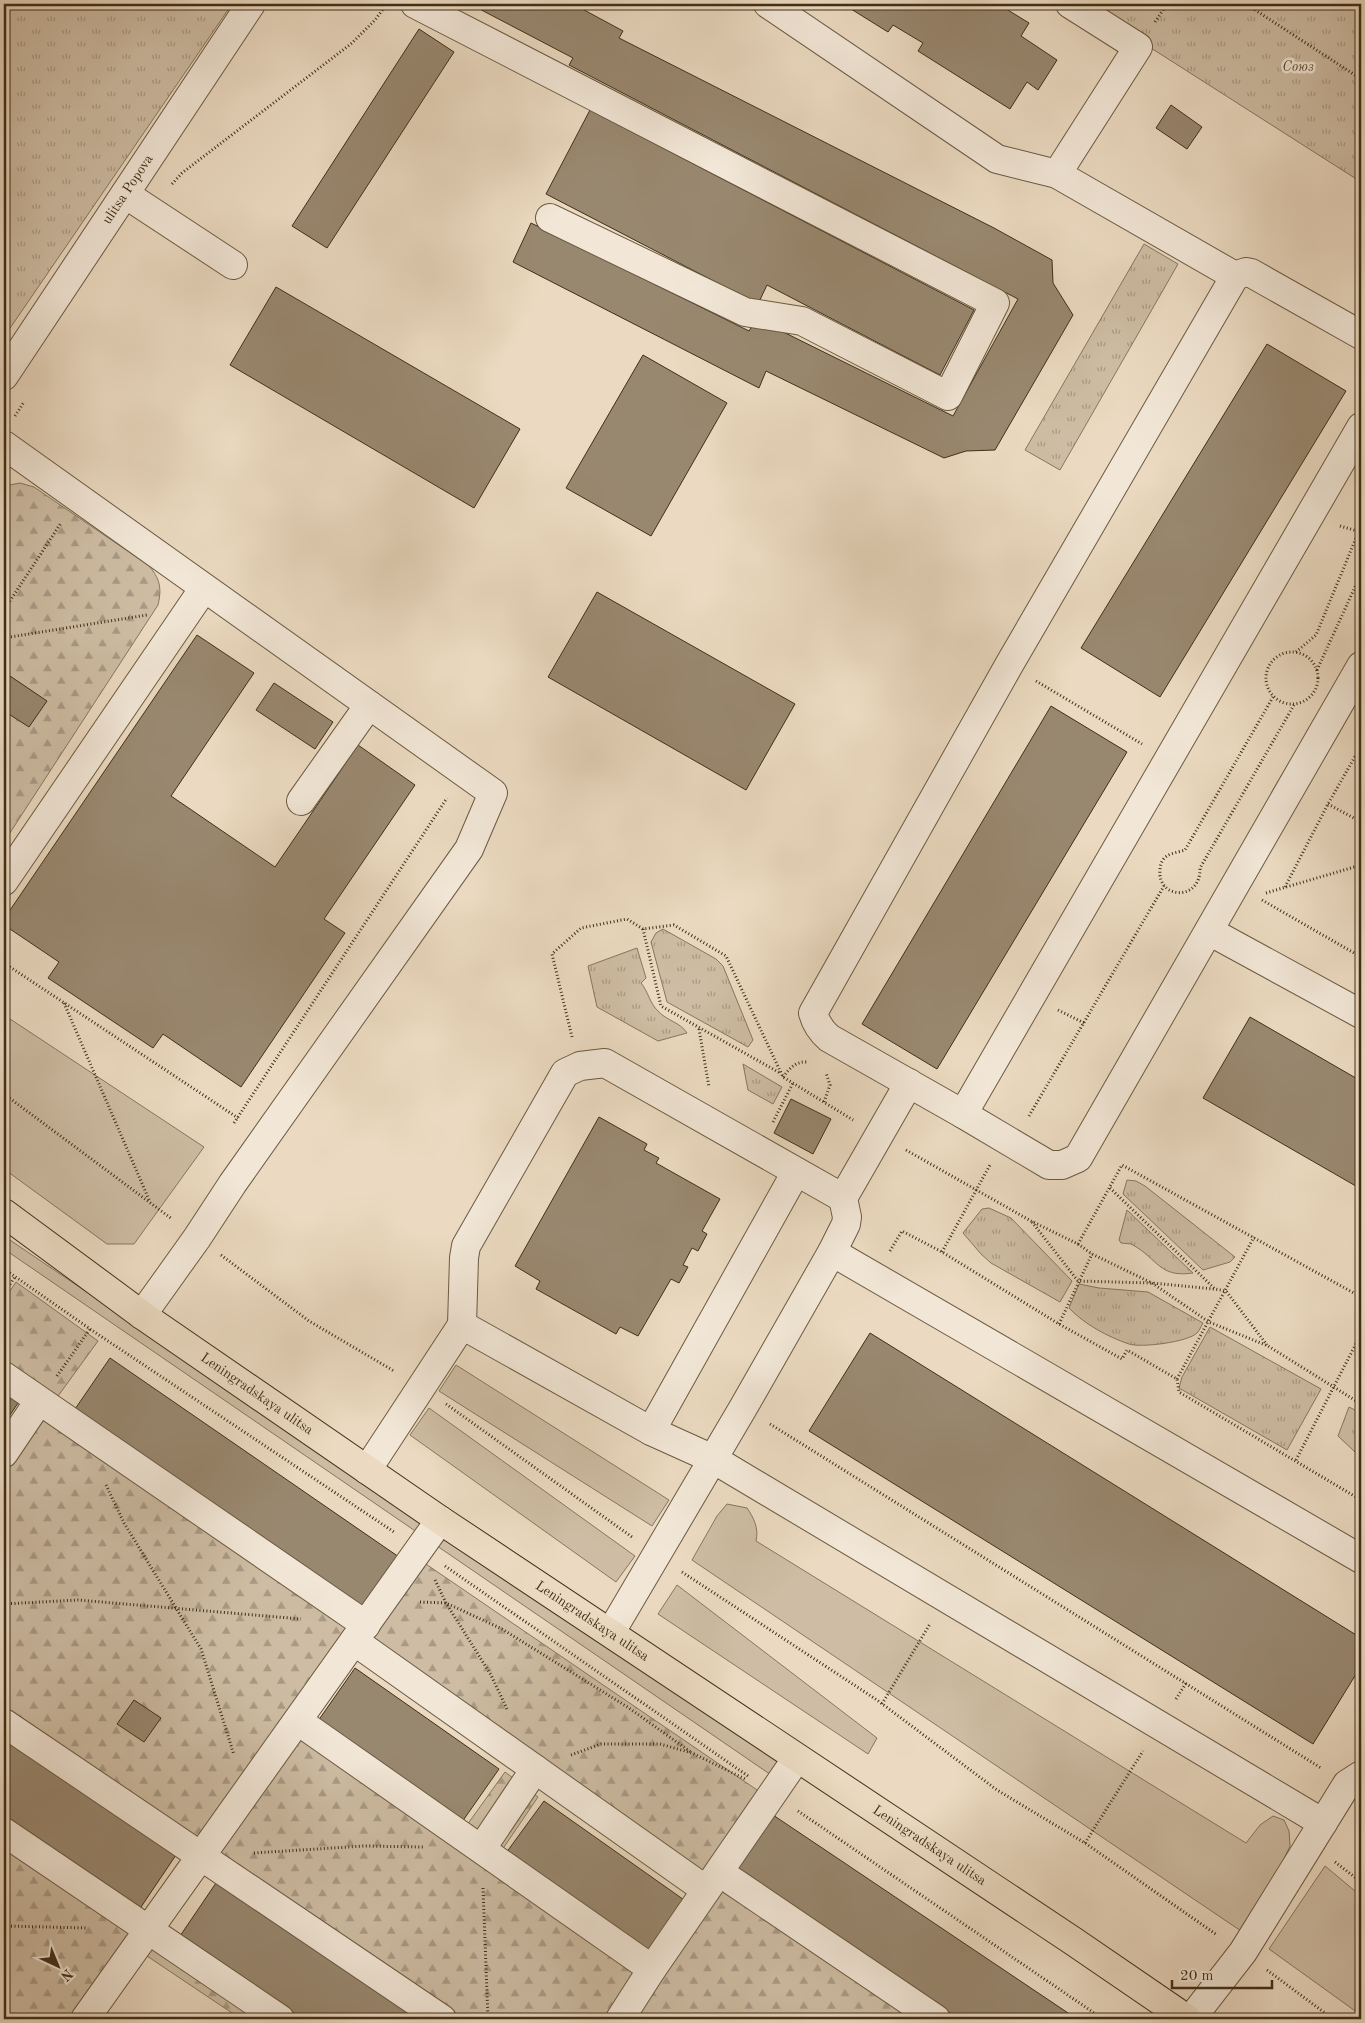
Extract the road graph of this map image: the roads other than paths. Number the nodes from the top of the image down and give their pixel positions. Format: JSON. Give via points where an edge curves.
{"nodes":[{"id":1,"x":251,"y":4,"type":"edge"},
{"id":2,"x":415,"y":4,"type":"edge"},
{"id":3,"x":768,"y":4,"type":"edge"},
{"id":4,"x":1070,"y":4,"type":"edge"},
{"id":5,"x":1057,"y":174,"type":"junction"},
{"id":6,"x":125,"y":194,"type":"junction"},
{"id":7,"x":550,"y":218,"type":"dead end"},
{"id":8,"x":233,"y":265,"type":"dead end"},
{"id":9,"x":1235,"y":276,"type":"junction"},
{"id":10,"x":1361,"y":334,"type":"edge"},
{"id":11,"x":4,"y":376,"type":"edge"},
{"id":12,"x":1361,"y":427,"type":"edge"},
{"id":13,"x":4,"y":445,"type":"edge"},
{"id":14,"x":197,"y":598,"type":"junction"},
{"id":15,"x":1358,"y":682,"type":"edge"},
{"id":16,"x":369,"y":705,"type":"junction"},
{"id":17,"x":301,"y":801,"type":"dead end"},
{"id":18,"x":4,"y":881,"type":"edge"},
{"id":19,"x":1214,"y":921,"type":"junction"},
{"id":20,"x":1361,"y":1014,"type":"edge"},
{"id":21,"x":909,"y":1083,"type":"junction"},
{"id":22,"x":964,"y":1114,"type":"junction"},
{"id":23,"x":796,"y":1172,"type":"junction"},
{"id":24,"x":843,"y":1198,"type":"junction"},
{"id":25,"x":4,"y":1213,"type":"edge"},
{"id":26,"x":832,"y":1252,"type":"junction"},
{"id":27,"x":142,"y":1315,"type":"junction"},
{"id":28,"x":462,"y":1325,"type":"junction"},
{"id":29,"x":4,"y":1376,"type":"edge"},
{"id":30,"x":39,"y":1401,"type":"junction"},
{"id":31,"x":650,"y":1430,"type":"junction"},
{"id":32,"x":4,"y":1453,"type":"edge"},
{"id":33,"x":713,"y":1459,"type":"junction"},
{"id":34,"x":367,"y":1470,"type":"junction"},
{"id":35,"x":440,"y":1520,"type":"junction"},
{"id":36,"x":1361,"y":1559,"type":"edge"},
{"id":37,"x":611,"y":1632,"type":"junction"},
{"id":38,"x":360,"y":1633,"type":"junction"},
{"id":39,"x":298,"y":1721,"type":"junction"},
{"id":40,"x":4,"y":1723,"type":"edge"},
{"id":41,"x":797,"y":1758,"type":"junction"},
{"id":42,"x":535,"y":1769,"type":"junction"},
{"id":43,"x":1354,"y":1779,"type":"edge"},
{"id":44,"x":1323,"y":1823,"type":"junction"},
{"id":45,"x":4,"y":1832,"type":"edge"},
{"id":46,"x":482,"y":1848,"type":"junction"},
{"id":47,"x":201,"y":1856,"type":"junction"},
{"id":48,"x":712,"y":1881,"type":"junction"},
{"id":49,"x":148,"y":1930,"type":"junction"},
{"id":50,"x":652,"y":1969,"type":"junction"},
{"id":51,"x":85,"y":2019,"type":"edge"},
{"id":52,"x":280,"y":2019,"type":"edge"},
{"id":53,"x":442,"y":2019,"type":"edge"},
{"id":54,"x":620,"y":2019,"type":"edge"},
{"id":55,"x":936,"y":2019,"type":"edge"},
{"id":56,"x":1189,"y":2019,"type":"edge"}],
"edges":[{"from":1,"to":6,"type":"street","name":"ulitsa Popova"},
{"from":2,"to":7,"type":"street","via":[[995,303],[948,396],[802,321],[744,312]]},
{"from":3,"to":5,"type":"street","via":[[998,159]]},
{"from":4,"to":5,"type":"street","via":[[1138,47]]},
{"from":5,"to":9,"type":"street"},
{"from":6,"to":8,"type":"street"},
{"from":6,"to":11,"type":"street","name":"ulitsa Popova"},
{"from":9,"to":10,"type":"street","via":[[1251,273]]},
{"from":9,"to":21,"type":"street","via":[[1008,665],[812,1013],[815,1022],[829,1038]]},
{"from":12,"to":22,"type":"street"},
{"from":13,"to":14,"type":"street","via":[[78,498]]},
{"from":14,"to":16,"type":"street"},
{"from":14,"to":18,"type":"street"},
{"from":15,"to":19,"type":"street"},
{"from":16,"to":17,"type":"street"},
{"from":16,"to":27,"type":"street","via":[[493,793],[469,849]]},
{"from":19,"to":20,"type":"street"},
{"from":19,"to":22,"type":"street","via":[[1078,1158],[1062,1165],[1049,1165]]},
{"from":21,"to":22,"type":"street"},
{"from":21,"to":24,"type":"street"},
{"from":23,"to":24,"type":"street"},
{"from":23,"to":28,"type":"street","via":[[605,1063],[580,1066],[565,1073],[466,1246]]},
{"from":23,"to":31,"type":"street"},
{"from":24,"to":26,"type":"street","via":[[846,1224]]},
{"from":25,"to":27,"type":"main road","name":"Leningradskaya ulitsa"},
{"from":26,"to":33,"type":"street"},
{"from":26,"to":36,"type":"street"},
{"from":27,"to":34,"type":"main road","name":"Leningradskaya ulitsa"},
{"from":28,"to":31,"type":"street"},
{"from":28,"to":34,"type":"street"},
{"from":29,"to":30,"type":"street"},
{"from":30,"to":32,"type":"street"},
{"from":30,"to":38,"type":"street"},
{"from":31,"to":33,"type":"street"},
{"from":33,"to":37,"type":"street"},
{"from":33,"to":44,"type":"street"},
{"from":34,"to":35,"type":"main road","name":"Leningradskaya ulitsa"},
{"from":35,"to":37,"type":"main road","name":"Leningradskaya ulitsa"},
{"from":35,"to":38,"type":"street"},
{"from":37,"to":41,"type":"main road","name":"Leningradskaya ulitsa"},
{"from":38,"to":39,"type":"street"},
{"from":38,"to":42,"type":"street"},
{"from":39,"to":46,"type":"street"},
{"from":39,"to":47,"type":"street"},
{"from":40,"to":47,"type":"street"},
{"from":41,"to":48,"type":"street"},
{"from":41,"to":56,"type":"main road","name":"Leningradskaya ulitsa"},
{"from":42,"to":46,"type":"street"},
{"from":42,"to":48,"type":"street"},
{"from":43,"to":44,"type":"street"},
{"from":44,"to":56,"type":"street","via":[[1243,1952]]},
{"from":45,"to":49,"type":"street"},
{"from":46,"to":50,"type":"street"},
{"from":47,"to":49,"type":"street"},
{"from":47,"to":53,"type":"street"},
{"from":48,"to":50,"type":"street"},
{"from":48,"to":55,"type":"street"},
{"from":49,"to":51,"type":"street"},
{"from":49,"to":52,"type":"street"},
{"from":50,"to":54,"type":"street"}]}
